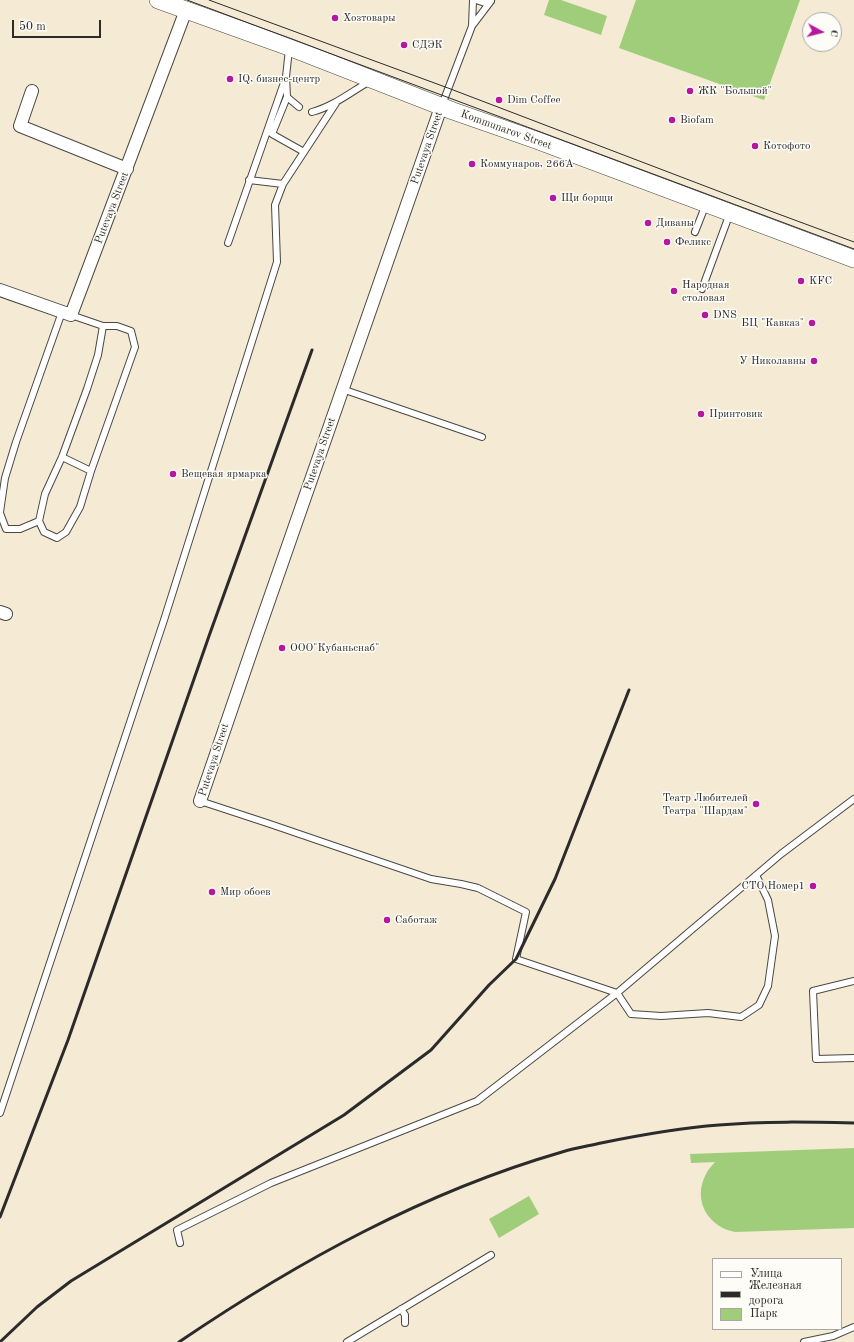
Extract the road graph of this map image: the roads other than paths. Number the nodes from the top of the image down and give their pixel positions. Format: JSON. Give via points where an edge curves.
{"nodes":[{"id":1,"x":158,"y":0,"type":"edge"},
{"id":2,"x":473,"y":0,"type":"edge"},
{"id":3,"x":476,"y":0,"type":"edge"},
{"id":4,"x":491,"y":0,"type":"edge"},
{"id":5,"x":186,"y":10,"type":"junction"},
{"id":6,"x":472,"y":26,"type":"junction"},
{"id":7,"x":289,"y":47,"type":"junction"},
{"id":8,"x":286,"y":77,"type":"junction"},
{"id":9,"x":372,"y":79,"type":"junction"},
{"id":10,"x":32,"y":91,"type":"dead end"},
{"id":11,"x":287,"y":97,"type":"junction"},
{"id":12,"x":336,"y":103,"type":"junction"},
{"id":13,"x":441,"y":106,"type":"junction"},
{"id":14,"x":299,"y":107,"type":"dead end"},
{"id":15,"x":312,"y":112,"type":"dead end"},
{"id":16,"x":304,"y":152,"type":"junction"},
{"id":17,"x":126,"y":169,"type":"junction"},
{"id":18,"x":249,"y":180,"type":"junction"},
{"id":19,"x":283,"y":184,"type":"junction"},
{"id":20,"x":706,"y":204,"type":"junction"},
{"id":21,"x":730,"y":213,"type":"junction"},
{"id":22,"x":696,"y":232,"type":"dead end"},
{"id":23,"x":228,"y":243,"type":"dead end"},
{"id":24,"x":854,"y":259,"type":"edge"},
{"id":25,"x":702,"y":289,"type":"dead end"},
{"id":26,"x":0,"y":290,"type":"edge"},
{"id":27,"x":67,"y":313,"type":"junction"},
{"id":28,"x":103,"y":326,"type":"junction"},
{"id":29,"x":342,"y":389,"type":"junction"},
{"id":30,"x":482,"y":437,"type":"dead end"},
{"id":31,"x":62,"y":457,"type":"junction"},
{"id":32,"x":91,"y":471,"type":"junction"},
{"id":33,"x":0,"y":512,"type":"edge"},
{"id":34,"x":39,"y":521,"type":"junction"},
{"id":35,"x":854,"y":799,"type":"edge"},
{"id":36,"x":200,"y":802,"type":"joint"},
{"id":37,"x":756,"y":875,"type":"junction"},
{"id":38,"x":854,"y":981,"type":"edge"},
{"id":39,"x":617,"y":993,"type":"junction"},
{"id":40,"x":854,"y":1058,"type":"edge"},
{"id":41,"x":0,"y":1113,"type":"edge"},
{"id":42,"x":180,"y":1243,"type":"dead end"},
{"id":43,"x":490,"y":1255,"type":"dead end"},
{"id":44,"x":401,"y":1309,"type":"junction"},
{"id":45,"x":405,"y":1323,"type":"dead end"},
{"id":46,"x":854,"y":1327,"type":"edge"},
{"id":47,"x":347,"y":1342,"type":"edge"},
{"id":48,"x":804,"y":1342,"type":"edge"}],
"edges":[{"from":1,"to":5,"type":"main road","name":"Kommunarov Street"},
{"from":2,"to":6,"type":"lane"},
{"from":3,"to":4,"type":"lane","via":[[485,3]]},
{"from":4,"to":6,"type":"lane"},
{"from":5,"to":7,"type":"main road","name":"Kommunarov Street"},
{"from":5,"to":17,"type":"street","name":"Putevaya Street"},
{"from":6,"to":13,"type":"lane"},
{"from":7,"to":8,"type":"lane"},
{"from":7,"to":9,"type":"main road","name":"Kommunarov Street"},
{"from":8,"to":11,"type":"lane"},
{"from":8,"to":18,"type":"lane"},
{"from":9,"to":12,"type":"lane"},
{"from":9,"to":13,"type":"main road","name":"Kommunarov Street"},
{"from":10,"to":17,"type":"street","via":[[20,126]]},
{"from":11,"to":14,"type":"lane"},
{"from":11,"to":16,"type":"lane","via":[[272,134]]},
{"from":12,"to":15,"type":"lane"},
{"from":12,"to":16,"type":"lane"},
{"from":13,"to":20,"type":"main road","name":"Kommunarov Street"},
{"from":13,"to":29,"type":"street","name":"Putevaya Street"},
{"from":16,"to":19,"type":"lane"},
{"from":17,"to":27,"type":"street","name":"Putevaya Street"},
{"from":18,"to":19,"type":"lane"},
{"from":18,"to":23,"type":"lane"},
{"from":19,"to":41,"type":"lane","via":[[275,205],[277,262],[164,620]]},
{"from":20,"to":21,"type":"main road","name":"Kommunarov Street"},
{"from":20,"to":22,"type":"lane"},
{"from":21,"to":24,"type":"main road","name":"Kommunarov Street"},
{"from":21,"to":25,"type":"lane"},
{"from":26,"to":27,"type":"street"},
{"from":27,"to":28,"type":"lane"},
{"from":27,"to":33,"type":"lane","via":[[14,449],[5,478]]},
{"from":28,"to":31,"type":"lane","via":[[98,355]]},
{"from":28,"to":32,"type":"lane","via":[[117,326],[131,331],[135,347]]},
{"from":29,"to":30,"type":"lane"},
{"from":29,"to":36,"type":"street","name":"Putevaya Street"},
{"from":31,"to":32,"type":"lane"},
{"from":31,"to":34,"type":"lane","via":[[45,494]]},
{"from":32,"to":34,"type":"lane","via":[[80,508],[66,532],[57,538],[44,532]]},
{"from":33,"to":34,"type":"lane","via":[[6,529],[20,529]]},
{"from":35,"to":37,"type":"lane"},
{"from":36,"to":39,"type":"lane","via":[[431,879],[478,888],[526,912],[516,959]]},
{"from":37,"to":39,"type":"lane"},
{"from":37,"to":39,"type":"lane","via":[[768,900],[775,936],[768,986],[759,1005],[741,1017],[708,1013],[661,1016],[631,1014]]},
{"from":38,"to":40,"type":"lane","via":[[813,991],[816,1059]]},
{"from":39,"to":42,"type":"lane","via":[[477,1101],[271,1183],[176,1230]]},
{"from":43,"to":44,"type":"lane"},
{"from":44,"to":45,"type":"lane","via":[[405,1315]]},
{"from":44,"to":47,"type":"lane"},
{"from":46,"to":48,"type":"lane","via":[[833,1336]]}]}
